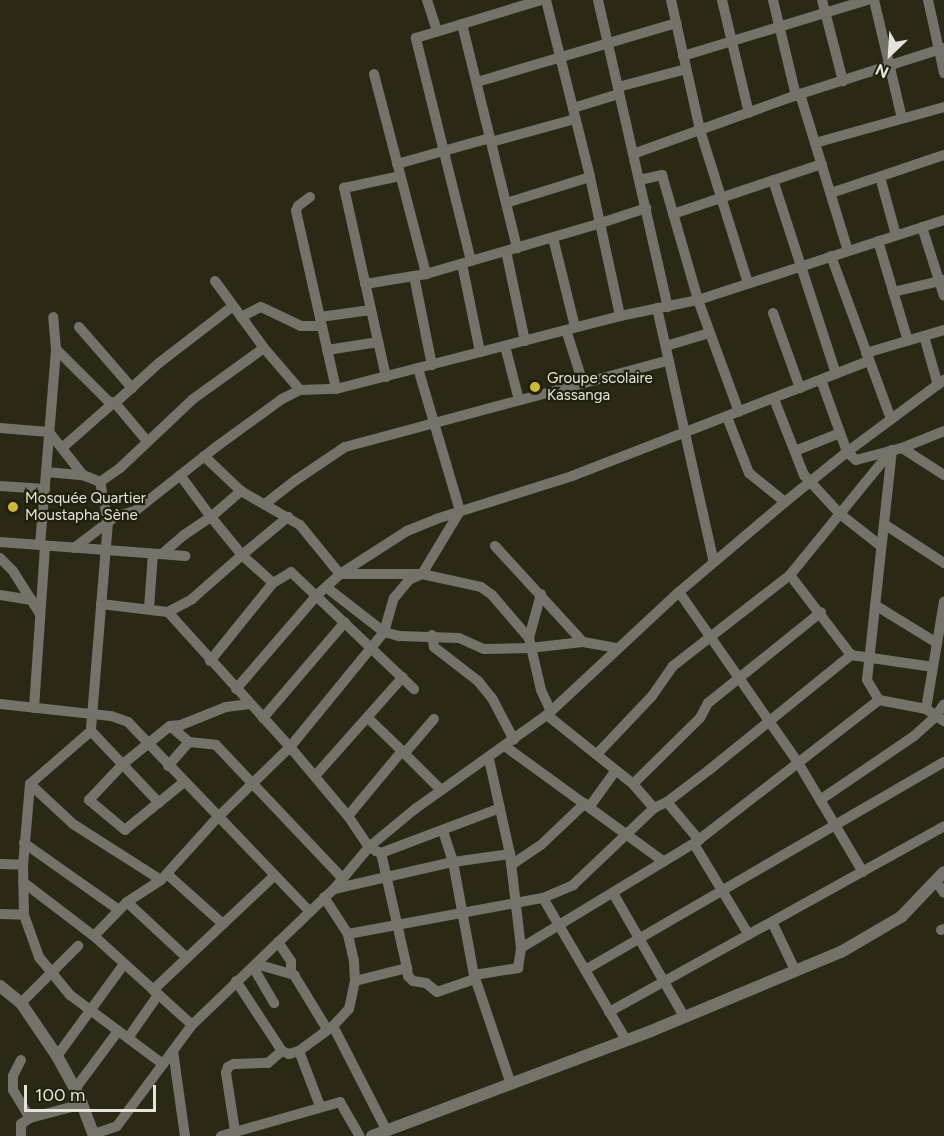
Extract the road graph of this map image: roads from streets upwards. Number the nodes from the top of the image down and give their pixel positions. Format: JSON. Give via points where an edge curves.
{"nodes":[{"id":1,"x":427,"y":0,"type":"edge"},
{"id":2,"x":543,"y":0,"type":"edge"},
{"id":3,"x":598,"y":0,"type":"edge"},
{"id":4,"x":671,"y":0,"type":"edge"},
{"id":5,"x":722,"y":0,"type":"edge"},
{"id":6,"x":773,"y":0,"type":"edge"},
{"id":7,"x":822,"y":0,"type":"edge"},
{"id":8,"x":867,"y":0,"type":"edge"},
{"id":9,"x":874,"y":0,"type":"edge"},
{"id":10,"x":927,"y":0,"type":"edge"},
{"id":11,"x":825,"y":14,"type":"junction"},
{"id":12,"x":676,"y":23,"type":"junction"},
{"id":13,"x":462,"y":24,"type":"junction"},
{"id":14,"x":780,"y":27,"type":"junction"},
{"id":15,"x":438,"y":31,"type":"junction"},
{"id":16,"x":732,"y":42,"type":"junction"},
{"id":17,"x":608,"y":43,"type":"junction"},
{"id":18,"x":942,"y":49,"type":"edge"},
{"id":19,"x":683,"y":56,"type":"junction"},
{"id":20,"x":560,"y":57,"type":"junction"},
{"id":21,"x":891,"y":66,"type":"junction"},
{"id":22,"x":686,"y":69,"type":"junction"},
{"id":23,"x":944,"y":73,"type":"edge"},
{"id":24,"x":374,"y":74,"type":"dead end"},
{"id":25,"x":843,"y":81,"type":"junction"},
{"id":26,"x":477,"y":82,"type":"junction"},
{"id":27,"x":619,"y":90,"type":"junction"},
{"id":28,"x":798,"y":95,"type":"junction"},
{"id":29,"x":944,"y":106,"type":"edge"},
{"id":30,"x":749,"y":112,"type":"junction"},
{"id":31,"x":574,"y":113,"type":"junction"},
{"id":32,"x":902,"y":118,"type":"junction"},
{"id":33,"x":700,"y":130,"type":"junction"},
{"id":34,"x":491,"y":140,"type":"junction"},
{"id":35,"x":815,"y":143,"type":"junction"},
{"id":36,"x":444,"y":151,"type":"junction"},
{"id":37,"x":633,"y":154,"type":"junction"},
{"id":38,"x":944,"y":155,"type":"edge"},
{"id":39,"x":397,"y":164,"type":"junction"},
{"id":40,"x":822,"y":164,"type":"junction"},
{"id":41,"x":400,"y":176,"type":"junction"},
{"id":42,"x":590,"y":177,"type":"junction"},
{"id":43,"x":879,"y":177,"type":"junction"},
{"id":44,"x":639,"y":180,"type":"junction"},
{"id":45,"x":773,"y":180,"type":"junction"},
{"id":46,"x":831,"y":193,"type":"junction"},
{"id":47,"x":310,"y":197,"type":"dead end"},
{"id":48,"x":721,"y":197,"type":"junction"},
{"id":49,"x":506,"y":203,"type":"junction"},
{"id":50,"x":646,"y":208,"type":"junction"},
{"id":51,"x":673,"y":214,"type":"junction"},
{"id":52,"x":944,"y":220,"type":"edge"},
{"id":53,"x":598,"y":224,"type":"junction"},
{"id":54,"x":922,"y":227,"type":"junction"},
{"id":55,"x":896,"y":235,"type":"junction"},
{"id":56,"x":553,"y":238,"type":"junction"},
{"id":57,"x":878,"y":241,"type":"junction"},
{"id":58,"x":518,"y":248,"type":"junction"},
{"id":59,"x":506,"y":251,"type":"junction"},
{"id":60,"x":848,"y":251,"type":"junction"},
{"id":61,"x":831,"y":256,"type":"junction"},
{"id":62,"x":466,"y":263,"type":"junction"},
{"id":63,"x":801,"y":266,"type":"junction"},
{"id":64,"x":426,"y":274,"type":"junction"},
{"id":65,"x":414,"y":276,"type":"junction"},
{"id":66,"x":942,"y":280,"type":"edge"},
{"id":67,"x":214,"y":281,"type":"dead end"},
{"id":68,"x":365,"y":284,"type":"junction"},
{"id":69,"x":748,"y":284,"type":"junction"},
{"id":70,"x":893,"y":292,"type":"junction"},
{"id":71,"x":944,"y":296,"type":"edge"},
{"id":72,"x":698,"y":300,"type":"junction"},
{"id":73,"x":233,"y":306,"type":"junction"},
{"id":74,"x":663,"y":307,"type":"junction"},
{"id":75,"x":371,"y":310,"type":"junction"},
{"id":76,"x":773,"y":313,"type":"dead end"},
{"id":77,"x":241,"y":316,"type":"junction"},
{"id":78,"x":620,"y":316,"type":"junction"},
{"id":79,"x":52,"y":317,"type":"dead end"},
{"id":80,"x":321,"y":322,"type":"junction"},
{"id":81,"x":79,"y":327,"type":"dead end"},
{"id":82,"x":570,"y":329,"type":"junction"},
{"id":83,"x":944,"y":330,"type":"edge"},
{"id":84,"x":709,"y":333,"type":"junction"},
{"id":85,"x":924,"y":336,"type":"junction"},
{"id":86,"x":525,"y":340,"type":"junction"},
{"id":87,"x":908,"y":341,"type":"junction"},
{"id":88,"x":378,"y":342,"type":"junction"},
{"id":89,"x":505,"y":346,"type":"junction"},
{"id":90,"x":666,"y":346,"type":"junction"},
{"id":91,"x":264,"y":348,"type":"junction"},
{"id":92,"x":56,"y":349,"type":"junction"},
{"id":93,"x":327,"y":350,"type":"junction"},
{"id":94,"x":480,"y":352,"type":"junction"},
{"id":95,"x":868,"y":357,"type":"junction"},
{"id":96,"x":669,"y":360,"type":"junction"},
{"id":97,"x":432,"y":365,"type":"junction"},
{"id":98,"x":418,"y":368,"type":"junction"},
{"id":99,"x":836,"y":374,"type":"junction"},
{"id":100,"x":386,"y":377,"type":"junction"},
{"id":101,"x":821,"y":380,"type":"junction"},
{"id":102,"x":941,"y":382,"type":"edge"},
{"id":103,"x":583,"y":383,"type":"junction"},
{"id":104,"x":132,"y":388,"type":"junction"},
{"id":105,"x":800,"y":388,"type":"junction"},
{"id":106,"x":336,"y":389,"type":"junction"},
{"id":107,"x":300,"y":390,"type":"junction"},
{"id":108,"x":774,"y":399,"type":"junction"},
{"id":109,"x":519,"y":400,"type":"junction"},
{"id":110,"x":114,"y":403,"type":"junction"},
{"id":111,"x":739,"y":412,"type":"junction"},
{"id":112,"x":727,"y":417,"type":"junction"},
{"id":113,"x":891,"y":419,"type":"junction"},
{"id":114,"x":434,"y":423,"type":"junction"},
{"id":115,"x":0,"y":428,"type":"edge"},
{"id":116,"x":944,"y":431,"type":"edge"},
{"id":117,"x":49,"y":432,"type":"junction"},
{"id":118,"x":686,"y":433,"type":"junction"},
{"id":119,"x":840,"y":434,"type":"junction"},
{"id":120,"x":147,"y":441,"type":"junction"},
{"id":121,"x":62,"y":448,"type":"junction"},
{"id":122,"x":897,"y":449,"type":"junction"},
{"id":123,"x":795,"y":451,"type":"junction"},
{"id":124,"x":847,"y":452,"type":"junction"},
{"id":125,"x":204,"y":456,"type":"junction"},
{"id":126,"x":46,"y":472,"type":"junction"},
{"id":127,"x":82,"y":475,"type":"junction"},
{"id":128,"x":180,"y":475,"type":"junction"},
{"id":129,"x":944,"y":475,"type":"edge"},
{"id":130,"x":810,"y":481,"type":"junction"},
{"id":131,"x":100,"y":482,"type":"junction"},
{"id":132,"x":0,"y":486,"type":"edge"},
{"id":133,"x":45,"y":489,"type":"junction"},
{"id":134,"x":240,"y":491,"type":"junction"},
{"id":135,"x":785,"y":502,"type":"junction"},
{"id":136,"x":265,"y":504,"type":"junction"},
{"id":137,"x":460,"y":511,"type":"junction"},
{"id":138,"x":840,"y":514,"type":"junction"},
{"id":139,"x":288,"y":517,"type":"junction"},
{"id":140,"x":211,"y":518,"type":"junction"},
{"id":141,"x":108,"y":522,"type":"junction"},
{"id":142,"x":884,"y":524,"type":"junction"},
{"id":143,"x":0,"y":542,"type":"edge"},
{"id":144,"x":42,"y":545,"type":"junction"},
{"id":145,"x":495,"y":546,"type":"dead end"},
{"id":146,"x":881,"y":546,"type":"junction"},
{"id":147,"x":74,"y":548,"type":"junction"},
{"id":148,"x":105,"y":550,"type":"junction"},
{"id":149,"x":158,"y":554,"type":"junction"},
{"id":150,"x":242,"y":555,"type":"junction"},
{"id":151,"x":185,"y":556,"type":"dead end"},
{"id":152,"x":0,"y":558,"type":"edge"},
{"id":153,"x":714,"y":562,"type":"junction"},
{"id":154,"x":944,"y":563,"type":"edge"},
{"id":155,"x":340,"y":574,"type":"junction"},
{"id":156,"x":422,"y":574,"type":"junction"},
{"id":157,"x":790,"y":574,"type":"junction"},
{"id":158,"x":273,"y":583,"type":"junction"},
{"id":159,"x":326,"y":587,"type":"junction"},
{"id":160,"x":679,"y":592,"type":"junction"},
{"id":161,"x":541,"y":594,"type":"junction"},
{"id":162,"x":0,"y":595,"type":"edge"},
{"id":163,"x":317,"y":595,"type":"junction"},
{"id":164,"x":32,"y":600,"type":"junction"},
{"id":165,"x":101,"y":604,"type":"junction"},
{"id":166,"x":875,"y":605,"type":"junction"},
{"id":167,"x":149,"y":608,"type":"junction"},
{"id":168,"x":943,"y":608,"type":"edge"},
{"id":169,"x":168,"y":612,"type":"junction"},
{"id":170,"x":821,"y":612,"type":"junction"},
{"id":171,"x":40,"y":614,"type":"junction"},
{"id":172,"x":345,"y":622,"type":"junction"},
{"id":173,"x":384,"y":632,"type":"junction"},
{"id":174,"x":432,"y":635,"type":"junction"},
{"id":175,"x":711,"y":636,"type":"junction"},
{"id":176,"x":583,"y":642,"type":"junction"},
{"id":177,"x":529,"y":643,"type":"junction"},
{"id":178,"x":937,"y":643,"type":"junction"},
{"id":179,"x":372,"y":648,"type":"junction"},
{"id":180,"x":617,"y":648,"type":"junction"},
{"id":181,"x":851,"y":654,"type":"junction"},
{"id":182,"x":869,"y":657,"type":"junction"},
{"id":183,"x":210,"y":661,"type":"junction"},
{"id":184,"x":933,"y":667,"type":"junction"},
{"id":185,"x":740,"y":677,"type":"junction"},
{"id":186,"x":403,"y":678,"type":"junction"},
{"id":187,"x":236,"y":689,"type":"junction"},
{"id":188,"x":414,"y":689,"type":"dead end"},
{"id":189,"x":879,"y":700,"type":"junction"},
{"id":190,"x":0,"y":704,"type":"edge"},
{"id":191,"x":250,"y":704,"type":"junction"},
{"id":192,"x":944,"y":704,"type":"edge"},
{"id":193,"x":34,"y":708,"type":"junction"},
{"id":194,"x":926,"y":709,"type":"junction"},
{"id":195,"x":549,"y":713,"type":"junction"},
{"id":196,"x":92,"y":715,"type":"junction"},
{"id":197,"x":263,"y":718,"type":"junction"},
{"id":198,"x":368,"y":718,"type":"junction"},
{"id":199,"x":940,"y":718,"type":"edge"},
{"id":200,"x":434,"y":719,"type":"dead end"},
{"id":201,"x":769,"y":720,"type":"junction"},
{"id":202,"x":170,"y":726,"type":"junction"},
{"id":203,"x":91,"y":731,"type":"junction"},
{"id":204,"x":189,"y":742,"type":"junction"},
{"id":205,"x":148,"y":743,"type":"junction"},
{"id":206,"x":510,"y":744,"type":"junction"},
{"id":207,"x":290,"y":747,"type":"junction"},
{"id":208,"x":403,"y":752,"type":"junction"},
{"id":209,"x":597,"y":754,"type":"junction"},
{"id":210,"x":489,"y":759,"type":"junction"},
{"id":211,"x":797,"y":761,"type":"junction"},
{"id":212,"x":123,"y":764,"type":"junction"},
{"id":213,"x":941,"y":764,"type":"edge"},
{"id":214,"x":168,"y":766,"type":"junction"},
{"id":215,"x":616,"y":770,"type":"junction"},
{"id":216,"x":315,"y":776,"type":"junction"},
{"id":217,"x":944,"y":776,"type":"edge"},
{"id":218,"x":184,"y":782,"type":"junction"},
{"id":219,"x":253,"y":782,"type":"junction"},
{"id":220,"x":30,"y":784,"type":"junction"},
{"id":221,"x":633,"y":784,"type":"junction"},
{"id":222,"x":441,"y":790,"type":"junction"},
{"id":223,"x":820,"y":800,"type":"junction"},
{"id":224,"x":667,"y":802,"type":"junction"},
{"id":225,"x":159,"y":803,"type":"junction"},
{"id":226,"x":588,"y":805,"type":"junction"},
{"id":227,"x":500,"y":808,"type":"junction"},
{"id":228,"x":654,"y":808,"type":"junction"},
{"id":229,"x":348,"y":816,"type":"junction"},
{"id":230,"x":217,"y":818,"type":"junction"},
{"id":231,"x":835,"y":825,"type":"junction"},
{"id":232,"x":944,"y":826,"type":"edge"},
{"id":233,"x":444,"y":831,"type":"junction"},
{"id":234,"x":626,"y":833,"type":"junction"},
{"id":235,"x":696,"y":842,"type":"junction"},
{"id":236,"x":24,"y":843,"type":"junction"},
{"id":237,"x":369,"y":847,"type":"junction"},
{"id":238,"x":381,"y":853,"type":"junction"},
{"id":239,"x":511,"y":859,"type":"junction"},
{"id":240,"x":453,"y":862,"type":"junction"},
{"id":241,"x":664,"y":862,"type":"junction"},
{"id":242,"x":0,"y":864,"type":"edge"},
{"id":243,"x":23,"y":865,"type":"junction"},
{"id":244,"x":863,"y":872,"type":"junction"},
{"id":245,"x":274,"y":876,"type":"junction"},
{"id":246,"x":940,"y":876,"type":"edge"},
{"id":247,"x":164,"y":877,"type":"junction"},
{"id":248,"x":387,"y":877,"type":"junction"},
{"id":249,"x":342,"y":878,"type":"junction"},
{"id":250,"x":22,"y":882,"type":"junction"},
{"id":251,"x":334,"y":888,"type":"junction"},
{"id":252,"x":722,"y":890,"type":"junction"},
{"id":253,"x":613,"y":893,"type":"junction"},
{"id":254,"x":944,"y":893,"type":"edge"},
{"id":255,"x":324,"y":897,"type":"junction"},
{"id":256,"x":543,"y":898,"type":"junction"},
{"id":257,"x":516,"y":903,"type":"junction"},
{"id":258,"x":123,"y":906,"type":"junction"},
{"id":259,"x":309,"y":911,"type":"junction"},
{"id":260,"x":463,"y":913,"type":"junction"},
{"id":261,"x":0,"y":914,"type":"edge"},
{"id":262,"x":24,"y":915,"type":"junction"},
{"id":263,"x":772,"y":922,"type":"junction"},
{"id":264,"x":223,"y":924,"type":"junction"},
{"id":265,"x":399,"y":925,"type":"junction"},
{"id":266,"x":559,"y":925,"type":"junction"},
{"id":267,"x":348,"y":934,"type":"junction"},
{"id":268,"x":748,"y":935,"type":"junction"},
{"id":269,"x":94,"y":936,"type":"junction"},
{"id":270,"x":639,"y":938,"type":"junction"},
{"id":271,"x":278,"y":942,"type":"junction"},
{"id":272,"x":78,"y":946,"type":"dead end"},
{"id":273,"x":521,"y":948,"type":"junction"},
{"id":274,"x":187,"y":958,"type":"junction"},
{"id":275,"x":124,"y":964,"type":"junction"},
{"id":276,"x":255,"y":965,"type":"junction"},
{"id":277,"x":407,"y":968,"type":"junction"},
{"id":278,"x":585,"y":970,"type":"junction"},
{"id":279,"x":796,"y":972,"type":"junction"},
{"id":280,"x":291,"y":973,"type":"junction"},
{"id":281,"x":50,"y":974,"type":"junction"},
{"id":282,"x":474,"y":977,"type":"junction"},
{"id":283,"x":236,"y":981,"type":"junction"},
{"id":284,"x":355,"y":981,"type":"junction"},
{"id":285,"x":665,"y":981,"type":"junction"},
{"id":286,"x":0,"y":986,"type":"edge"},
{"id":287,"x":156,"y":992,"type":"junction"},
{"id":288,"x":21,"y":1003,"type":"junction"},
{"id":289,"x":274,"y":1003,"type":"dead end"},
{"id":290,"x":90,"y":1011,"type":"junction"},
{"id":291,"x":609,"y":1011,"type":"junction"},
{"id":292,"x":685,"y":1018,"type":"junction"},
{"id":293,"x":192,"y":1025,"type":"junction"},
{"id":294,"x":330,"y":1028,"type":"junction"},
{"id":295,"x":118,"y":1031,"type":"junction"},
{"id":296,"x":128,"y":1038,"type":"junction"},
{"id":297,"x":626,"y":1040,"type":"junction"},
{"id":298,"x":172,"y":1051,"type":"junction"},
{"id":299,"x":282,"y":1051,"type":"junction"},
{"id":300,"x":299,"y":1051,"type":"junction"},
{"id":301,"x":57,"y":1056,"type":"junction"},
{"id":302,"x":21,"y":1060,"type":"dead end"},
{"id":303,"x":163,"y":1064,"type":"junction"},
{"id":304,"x":511,"y":1084,"type":"junction"},
{"id":305,"x":75,"y":1089,"type":"junction"},
{"id":306,"x":82,"y":1104,"type":"junction"},
{"id":307,"x":320,"y":1106,"type":"junction"},
{"id":308,"x":30,"y":1118,"type":"junction"},
{"id":309,"x":235,"y":1131,"type":"junction"},
{"id":310,"x":387,"y":1131,"type":"junction"},
{"id":311,"x":94,"y":1135,"type":"edge"},
{"id":312,"x":21,"y":1136,"type":"edge"},
{"id":313,"x":185,"y":1136,"type":"edge"},
{"id":314,"x":221,"y":1136,"type":"edge"},
{"id":315,"x":360,"y":1136,"type":"edge"},
{"id":316,"x":372,"y":1136,"type":"edge"}],
"edges":[{"from":1,"to":15,"type":"street"},
{"from":2,"to":13,"type":"street"},
{"from":2,"to":20,"type":"street"},
{"from":3,"to":17,"type":"street"},
{"from":4,"to":12,"type":"street"},
{"from":5,"to":16,"type":"street"},
{"from":6,"to":14,"type":"street"},
{"from":7,"to":11,"type":"street"},
{"from":8,"to":11,"type":"street"},
{"from":9,"to":21,"type":"street"},
{"from":10,"to":18,"type":"street"},
{"from":11,"to":14,"type":"street"},
{"from":11,"to":25,"type":"street"},
{"from":12,"to":17,"type":"street"},
{"from":12,"to":19,"type":"street"},
{"from":13,"to":15,"type":"street"},
{"from":13,"to":26,"type":"street"},
{"from":14,"to":16,"type":"street"},
{"from":14,"to":28,"type":"street"},
{"from":15,"to":36,"type":"street","via":[[416,38]]},
{"from":16,"to":19,"type":"street"},
{"from":16,"to":30,"type":"street"},
{"from":17,"to":20,"type":"street"},
{"from":17,"to":27,"type":"street"},
{"from":18,"to":21,"type":"street"},
{"from":18,"to":23,"type":"street"},
{"from":19,"to":22,"type":"street"},
{"from":20,"to":26,"type":"street"},
{"from":20,"to":31,"type":"street"},
{"from":21,"to":25,"type":"street"},
{"from":21,"to":32,"type":"street"},
{"from":22,"to":27,"type":"street"},
{"from":22,"to":33,"type":"street"},
{"from":24,"to":39,"type":"street"},
{"from":25,"to":28,"type":"street"},
{"from":26,"to":34,"type":"street"},
{"from":27,"to":31,"type":"street"},
{"from":27,"to":37,"type":"street"},
{"from":28,"to":30,"type":"street"},
{"from":28,"to":35,"type":"street"},
{"from":29,"to":32,"type":"street"},
{"from":30,"to":33,"type":"street"},
{"from":31,"to":34,"type":"street"},
{"from":31,"to":42,"type":"street"},
{"from":32,"to":35,"type":"street"},
{"from":33,"to":37,"type":"street"},
{"from":33,"to":48,"type":"street"},
{"from":34,"to":36,"type":"street"},
{"from":34,"to":49,"type":"street"},
{"from":35,"to":40,"type":"street"},
{"from":36,"to":39,"type":"street"},
{"from":36,"to":62,"type":"street"},
{"from":37,"to":44,"type":"street"},
{"from":38,"to":43,"type":"street"},
{"from":39,"to":41,"type":"street"},
{"from":40,"to":45,"type":"street"},
{"from":40,"to":46,"type":"street"},
{"from":41,"to":64,"type":"street"},
{"from":41,"to":68,"type":"street","via":[[345,188]]},
{"from":42,"to":49,"type":"street"},
{"from":42,"to":53,"type":"street"},
{"from":43,"to":46,"type":"street"},
{"from":43,"to":55,"type":"street"},
{"from":44,"to":50,"type":"street"},
{"from":44,"to":51,"type":"street","via":[[662,175]]},
{"from":45,"to":48,"type":"street"},
{"from":45,"to":63,"type":"street"},
{"from":46,"to":60,"type":"street"},
{"from":47,"to":80,"type":"street","via":[[296,211]]},
{"from":48,"to":51,"type":"street"},
{"from":48,"to":69,"type":"street"},
{"from":49,"to":58,"type":"street"},
{"from":50,"to":53,"type":"street"},
{"from":50,"to":74,"type":"street"},
{"from":51,"to":72,"type":"street"},
{"from":52,"to":54,"type":"street"},
{"from":53,"to":56,"type":"street"},
{"from":53,"to":78,"type":"street"},
{"from":54,"to":55,"type":"street"},
{"from":54,"to":66,"type":"street"},
{"from":55,"to":57,"type":"street"},
{"from":56,"to":58,"type":"street"},
{"from":56,"to":82,"type":"street"},
{"from":57,"to":60,"type":"street"},
{"from":57,"to":70,"type":"street"},
{"from":58,"to":59,"type":"street"},
{"from":59,"to":62,"type":"street"},
{"from":59,"to":86,"type":"street"},
{"from":60,"to":61,"type":"street"},
{"from":61,"to":63,"type":"street"},
{"from":61,"to":95,"type":"street"},
{"from":62,"to":64,"type":"street"},
{"from":62,"to":94,"type":"street"},
{"from":63,"to":69,"type":"street"},
{"from":63,"to":99,"type":"street"},
{"from":64,"to":65,"type":"street"},
{"from":65,"to":68,"type":"street"},
{"from":65,"to":97,"type":"street"},
{"from":66,"to":70,"type":"street"},
{"from":66,"to":71,"type":"street"},
{"from":67,"to":73,"type":"street"},
{"from":68,"to":75,"type":"street"},
{"from":69,"to":72,"type":"street"},
{"from":70,"to":87,"type":"street"},
{"from":72,"to":74,"type":"street"},
{"from":72,"to":84,"type":"street"},
{"from":73,"to":77,"type":"street"},
{"from":73,"to":104,"type":"street"},
{"from":74,"to":78,"type":"street"},
{"from":74,"to":90,"type":"street"},
{"from":75,"to":80,"type":"street"},
{"from":75,"to":88,"type":"street"},
{"from":76,"to":105,"type":"street"},
{"from":77,"to":80,"type":"street","via":[[261,308],[301,326]]},
{"from":77,"to":91,"type":"street"},
{"from":78,"to":82,"type":"street"},
{"from":79,"to":92,"type":"street"},
{"from":80,"to":93,"type":"street"},
{"from":81,"to":104,"type":"street"},
{"from":82,"to":86,"type":"street"},
{"from":82,"to":103,"type":"street"},
{"from":83,"to":85,"type":"street"},
{"from":84,"to":90,"type":"street"},
{"from":84,"to":111,"type":"street"},
{"from":85,"to":87,"type":"street"},
{"from":85,"to":102,"type":"street"},
{"from":86,"to":89,"type":"street"},
{"from":87,"to":95,"type":"street"},
{"from":88,"to":93,"type":"street"},
{"from":88,"to":100,"type":"street"},
{"from":89,"to":94,"type":"street"},
{"from":89,"to":109,"type":"street"},
{"from":90,"to":96,"type":"street"},
{"from":91,"to":107,"type":"street"},
{"from":91,"to":120,"type":"street","via":[[193,399]]},
{"from":92,"to":110,"type":"street"},
{"from":92,"to":117,"type":"street"},
{"from":93,"to":106,"type":"street"},
{"from":94,"to":97,"type":"street"},
{"from":95,"to":99,"type":"street"},
{"from":95,"to":113,"type":"street"},
{"from":96,"to":103,"type":"street"},
{"from":96,"to":118,"type":"street"},
{"from":97,"to":98,"type":"street"},
{"from":98,"to":100,"type":"street"},
{"from":98,"to":114,"type":"street"},
{"from":99,"to":101,"type":"street"},
{"from":100,"to":106,"type":"street"},
{"from":101,"to":105,"type":"street"},
{"from":101,"to":119,"type":"street"},
{"from":102,"to":113,"type":"street"},
{"from":103,"to":109,"type":"street"},
{"from":104,"to":110,"type":"street"},
{"from":105,"to":108,"type":"street"},
{"from":106,"to":107,"type":"street"},
{"from":107,"to":125,"type":"street"},
{"from":108,"to":111,"type":"street"},
{"from":108,"to":123,"type":"street"},
{"from":109,"to":114,"type":"street"},
{"from":110,"to":120,"type":"street"},
{"from":110,"to":121,"type":"street"},
{"from":111,"to":112,"type":"street"},
{"from":112,"to":118,"type":"street"},
{"from":112,"to":135,"type":"street","via":[[749,473]]},
{"from":113,"to":124,"type":"street"},
{"from":114,"to":136,"type":"street","via":[[345,447]]},
{"from":114,"to":137,"type":"street"},
{"from":115,"to":117,"type":"street"},
{"from":116,"to":122,"type":"street"},
{"from":117,"to":121,"type":"street"},
{"from":117,"to":126,"type":"street"},
{"from":118,"to":137,"type":"street","via":[[572,476]]},
{"from":118,"to":153,"type":"street"},
{"from":119,"to":123,"type":"street"},
{"from":119,"to":124,"type":"street"},
{"from":120,"to":131,"type":"street"},
{"from":121,"to":127,"type":"street"},
{"from":122,"to":124,"type":"street","via":[[861,460]]},
{"from":122,"to":129,"type":"street"},
{"from":122,"to":138,"type":"street"},
{"from":122,"to":142,"type":"street"},
{"from":123,"to":130,"type":"street"},
{"from":124,"to":130,"type":"street"},
{"from":125,"to":128,"type":"street"},
{"from":125,"to":134,"type":"street"},
{"from":126,"to":127,"type":"street"},
{"from":126,"to":133,"type":"street"},
{"from":127,"to":131,"type":"street"},
{"from":128,"to":140,"type":"street"},
{"from":128,"to":141,"type":"street","via":[[135,511]]},
{"from":130,"to":135,"type":"street"},
{"from":130,"to":138,"type":"street"},
{"from":131,"to":141,"type":"street"},
{"from":132,"to":133,"type":"street"},
{"from":133,"to":144,"type":"street"},
{"from":134,"to":136,"type":"street"},
{"from":134,"to":140,"type":"street"},
{"from":135,"to":153,"type":"street"},
{"from":136,"to":139,"type":"street"},
{"from":137,"to":155,"type":"street","via":[[407,531]]},
{"from":137,"to":156,"type":"street"},
{"from":138,"to":146,"type":"street"},
{"from":138,"to":157,"type":"street"},
{"from":139,"to":150,"type":"street"},
{"from":139,"to":155,"type":"street","via":[[300,525]]},
{"from":140,"to":149,"type":"street"},
{"from":140,"to":150,"type":"street"},
{"from":141,"to":147,"type":"street"},
{"from":141,"to":148,"type":"street"},
{"from":142,"to":146,"type":"street"},
{"from":142,"to":154,"type":"street"},
{"from":143,"to":144,"type":"street"},
{"from":144,"to":147,"type":"street"},
{"from":144,"to":171,"type":"street"},
{"from":145,"to":161,"type":"street"},
{"from":146,"to":166,"type":"street"},
{"from":147,"to":148,"type":"street"},
{"from":148,"to":149,"type":"street"},
{"from":148,"to":165,"type":"street"},
{"from":149,"to":151,"type":"street"},
{"from":149,"to":167,"type":"street"},
{"from":150,"to":158,"type":"street"},
{"from":150,"to":169,"type":"street","via":[[192,599]]},
{"from":152,"to":164,"type":"street"},
{"from":153,"to":160,"type":"street"},
{"from":155,"to":156,"type":"street"},
{"from":155,"to":159,"type":"street"},
{"from":156,"to":173,"type":"street","via":[[409,580],[394,598]]},
{"from":156,"to":177,"type":"street","via":[[481,587],[492,595]]},
{"from":157,"to":170,"type":"street"},
{"from":157,"to":175,"type":"street"},
{"from":158,"to":163,"type":"street","via":[[291,572]]},
{"from":158,"to":183,"type":"street"},
{"from":159,"to":163,"type":"street"},
{"from":159,"to":173,"type":"street"},
{"from":160,"to":175,"type":"street"},
{"from":160,"to":180,"type":"street"},
{"from":161,"to":176,"type":"street"},
{"from":161,"to":177,"type":"street"},
{"from":162,"to":164,"type":"street"},
{"from":163,"to":172,"type":"street"},
{"from":163,"to":187,"type":"street"},
{"from":164,"to":171,"type":"street"},
{"from":165,"to":167,"type":"street"},
{"from":165,"to":196,"type":"street"},
{"from":166,"to":178,"type":"street"},
{"from":166,"to":182,"type":"street"},
{"from":167,"to":169,"type":"street"},
{"from":168,"to":178,"type":"street"},
{"from":169,"to":183,"type":"street"},
{"from":170,"to":181,"type":"street"},
{"from":170,"to":185,"type":"street"},
{"from":171,"to":193,"type":"street"},
{"from":172,"to":179,"type":"street"},
{"from":172,"to":197,"type":"street"},
{"from":173,"to":174,"type":"street","via":[[399,636]]},
{"from":173,"to":179,"type":"street"},
{"from":174,"to":177,"type":"street","via":[[459,638],[478,648]]},
{"from":174,"to":206,"type":"street","via":[[434,647],[478,681],[492,698]]},
{"from":175,"to":185,"type":"street"},
{"from":175,"to":209,"type":"street","via":[[673,666],[652,696]]},
{"from":176,"to":177,"type":"street"},
{"from":176,"to":180,"type":"street"},
{"from":177,"to":195,"type":"street"},
{"from":178,"to":184,"type":"street"},
{"from":179,"to":186,"type":"street"},
{"from":179,"to":207,"type":"street"},
{"from":180,"to":195,"type":"street"},
{"from":181,"to":182,"type":"street"},
{"from":181,"to":201,"type":"street"},
{"from":182,"to":184,"type":"street"},
{"from":182,"to":189,"type":"street","via":[[867,680]]},
{"from":183,"to":187,"type":"street"},
{"from":184,"to":194,"type":"street"},
{"from":185,"to":201,"type":"street"},
{"from":185,"to":221,"type":"street","via":[[708,703],[700,718]]},
{"from":186,"to":188,"type":"street"},
{"from":186,"to":198,"type":"street"},
{"from":187,"to":191,"type":"street"},
{"from":189,"to":194,"type":"street"},
{"from":189,"to":211,"type":"street"},
{"from":190,"to":193,"type":"street"},
{"from":191,"to":197,"type":"street"},
{"from":191,"to":202,"type":"street","via":[[226,707]]},
{"from":192,"to":199,"type":"street"},
{"from":193,"to":196,"type":"street"},
{"from":194,"to":199,"type":"street"},
{"from":195,"to":206,"type":"street"},
{"from":195,"to":209,"type":"street"},
{"from":196,"to":203,"type":"street"},
{"from":196,"to":205,"type":"street","via":[[111,716],[128,723]]},
{"from":197,"to":207,"type":"street"},
{"from":198,"to":208,"type":"street"},
{"from":198,"to":216,"type":"street"},
{"from":199,"to":223,"type":"street"},
{"from":200,"to":208,"type":"street"},
{"from":201,"to":211,"type":"street"},
{"from":201,"to":224,"type":"street"},
{"from":202,"to":204,"type":"street"},
{"from":202,"to":205,"type":"street"},
{"from":203,"to":212,"type":"street"},
{"from":203,"to":220,"type":"street"},
{"from":204,"to":214,"type":"street"},
{"from":204,"to":219,"type":"street","via":[[216,745]]},
{"from":205,"to":212,"type":"street"},
{"from":205,"to":214,"type":"street"},
{"from":206,"to":210,"type":"street"},
{"from":206,"to":226,"type":"street"},
{"from":207,"to":216,"type":"street"},
{"from":207,"to":219,"type":"street"},
{"from":208,"to":222,"type":"street"},
{"from":208,"to":229,"type":"street"},
{"from":209,"to":215,"type":"street"},
{"from":210,"to":222,"type":"street"},
{"from":210,"to":227,"type":"street"},
{"from":211,"to":223,"type":"street"},
{"from":211,"to":235,"type":"street"},
{"from":212,"to":225,"type":"street"},
{"from":212,"to":225,"type":"street","via":[[90,795],[90,803],[125,830]]},
{"from":213,"to":217,"type":"street"},
{"from":213,"to":231,"type":"street"},
{"from":214,"to":218,"type":"street"},
{"from":215,"to":221,"type":"street"},
{"from":215,"to":226,"type":"street"},
{"from":216,"to":229,"type":"street"},
{"from":218,"to":225,"type":"street"},
{"from":218,"to":230,"type":"street"},
{"from":219,"to":230,"type":"street"},
{"from":219,"to":249,"type":"street"},
{"from":220,"to":236,"type":"street"},
{"from":220,"to":247,"type":"street","via":[[73,824]]},
{"from":221,"to":228,"type":"street"},
{"from":222,"to":237,"type":"street"},
{"from":223,"to":231,"type":"street"},
{"from":224,"to":228,"type":"street"},
{"from":224,"to":235,"type":"street"},
{"from":226,"to":234,"type":"street"},
{"from":226,"to":239,"type":"street","via":[[542,844]]},
{"from":227,"to":233,"type":"street"},
{"from":227,"to":239,"type":"street"},
{"from":228,"to":234,"type":"street"},
{"from":229,"to":237,"type":"street"},
{"from":230,"to":245,"type":"street"},
{"from":230,"to":247,"type":"street"},
{"from":231,"to":244,"type":"street"},
{"from":231,"to":252,"type":"street"},
{"from":232,"to":244,"type":"street"},
{"from":233,"to":238,"type":"street"},
{"from":233,"to":240,"type":"street"},
{"from":234,"to":241,"type":"street"},
{"from":234,"to":256,"type":"street","via":[[573,885]]},
{"from":235,"to":241,"type":"street"},
{"from":235,"to":252,"type":"street"},
{"from":236,"to":243,"type":"street"},
{"from":236,"to":258,"type":"street"},
{"from":237,"to":238,"type":"street"},
{"from":237,"to":249,"type":"street"},
{"from":238,"to":248,"type":"street"},
{"from":239,"to":240,"type":"street"},
{"from":239,"to":257,"type":"street"},
{"from":240,"to":248,"type":"street"},
{"from":240,"to":260,"type":"street"},
{"from":241,"to":253,"type":"street"},
{"from":242,"to":243,"type":"street"},
{"from":243,"to":250,"type":"street"},
{"from":244,"to":263,"type":"street"},
{"from":245,"to":259,"type":"street"},
{"from":245,"to":264,"type":"street"},
{"from":246,"to":254,"type":"street"},
{"from":246,"to":279,"type":"street","via":[[887,927]]},
{"from":247,"to":258,"type":"street"},
{"from":247,"to":264,"type":"street"},
{"from":248,"to":251,"type":"street"},
{"from":248,"to":265,"type":"street"},
{"from":249,"to":251,"type":"street"},
{"from":250,"to":262,"type":"street"},
{"from":250,"to":269,"type":"street"},
{"from":251,"to":255,"type":"street"},
{"from":252,"to":268,"type":"street"},
{"from":252,"to":270,"type":"street"},
{"from":253,"to":266,"type":"street"},
{"from":253,"to":270,"type":"street"},
{"from":255,"to":259,"type":"street"},
{"from":255,"to":267,"type":"street"},
{"from":256,"to":257,"type":"street"},
{"from":256,"to":266,"type":"street"},
{"from":257,"to":260,"type":"street"},
{"from":257,"to":273,"type":"street"},
{"from":258,"to":269,"type":"street"},
{"from":258,"to":274,"type":"street"},
{"from":259,"to":271,"type":"street"},
{"from":260,"to":265,"type":"street"},
{"from":260,"to":282,"type":"street"},
{"from":261,"to":262,"type":"street"},
{"from":262,"to":281,"type":"street","via":[[39,957]]},
{"from":263,"to":268,"type":"street"},
{"from":263,"to":279,"type":"street"},
{"from":264,"to":274,"type":"street"},
{"from":265,"to":267,"type":"street"},
{"from":265,"to":277,"type":"street"},
{"from":266,"to":273,"type":"street"},
{"from":266,"to":278,"type":"street"},
{"from":267,"to":284,"type":"street"},
{"from":268,"to":285,"type":"street"},
{"from":269,"to":275,"type":"street"},
{"from":270,"to":278,"type":"street"},
{"from":270,"to":285,"type":"street"},
{"from":271,"to":276,"type":"street"},
{"from":271,"to":280,"type":"street","via":[[291,961]]},
{"from":272,"to":281,"type":"street"},
{"from":273,"to":282,"type":"street","via":[[518,968]]},
{"from":274,"to":287,"type":"street"},
{"from":275,"to":287,"type":"street"},
{"from":275,"to":290,"type":"street"},
{"from":276,"to":280,"type":"street"},
{"from":276,"to":283,"type":"street"},
{"from":276,"to":289,"type":"street"},
{"from":277,"to":282,"type":"street","via":[[413,981],[426,983],[437,992]]},
{"from":277,"to":284,"type":"street"},
{"from":278,"to":291,"type":"street"},
{"from":279,"to":292,"type":"street"},
{"from":280,"to":294,"type":"street"},
{"from":281,"to":288,"type":"street"},
{"from":281,"to":290,"type":"street"},
{"from":282,"to":304,"type":"street"},
{"from":283,"to":293,"type":"street"},
{"from":283,"to":299,"type":"street"},
{"from":284,"to":294,"type":"street","via":[[349,1009]]},
{"from":285,"to":291,"type":"street"},
{"from":285,"to":292,"type":"street"},
{"from":286,"to":288,"type":"street"},
{"from":287,"to":293,"type":"street"},
{"from":287,"to":296,"type":"street"},
{"from":288,"to":301,"type":"street"},
{"from":290,"to":295,"type":"street"},
{"from":290,"to":301,"type":"street"},
{"from":291,"to":297,"type":"street"},
{"from":292,"to":297,"type":"street"},
{"from":293,"to":298,"type":"street"},
{"from":294,"to":300,"type":"street"},
{"from":294,"to":310,"type":"street"},
{"from":295,"to":296,"type":"street"},
{"from":295,"to":305,"type":"street"},
{"from":296,"to":303,"type":"street"},
{"from":297,"to":304,"type":"street"},
{"from":298,"to":303,"type":"street"},
{"from":298,"to":313,"type":"street"},
{"from":299,"to":300,"type":"street"},
{"from":299,"to":309,"type":"street","via":[[268,1063],[228,1067]]},
{"from":300,"to":307,"type":"street"},
{"from":301,"to":305,"type":"street"},
{"from":302,"to":308,"type":"street","via":[[13,1076],[13,1090]]},
{"from":303,"to":311,"type":"street","via":[[117,1126]]},
{"from":304,"to":310,"type":"street"},
{"from":305,"to":306,"type":"street"},
{"from":306,"to":308,"type":"street"},
{"from":306,"to":311,"type":"street"},
{"from":307,"to":309,"type":"street"},
{"from":307,"to":315,"type":"street","via":[[340,1102]]},
{"from":308,"to":312,"type":"street","via":[[21,1124]]},
{"from":309,"to":314,"type":"street"},
{"from":310,"to":316,"type":"street"}]}
